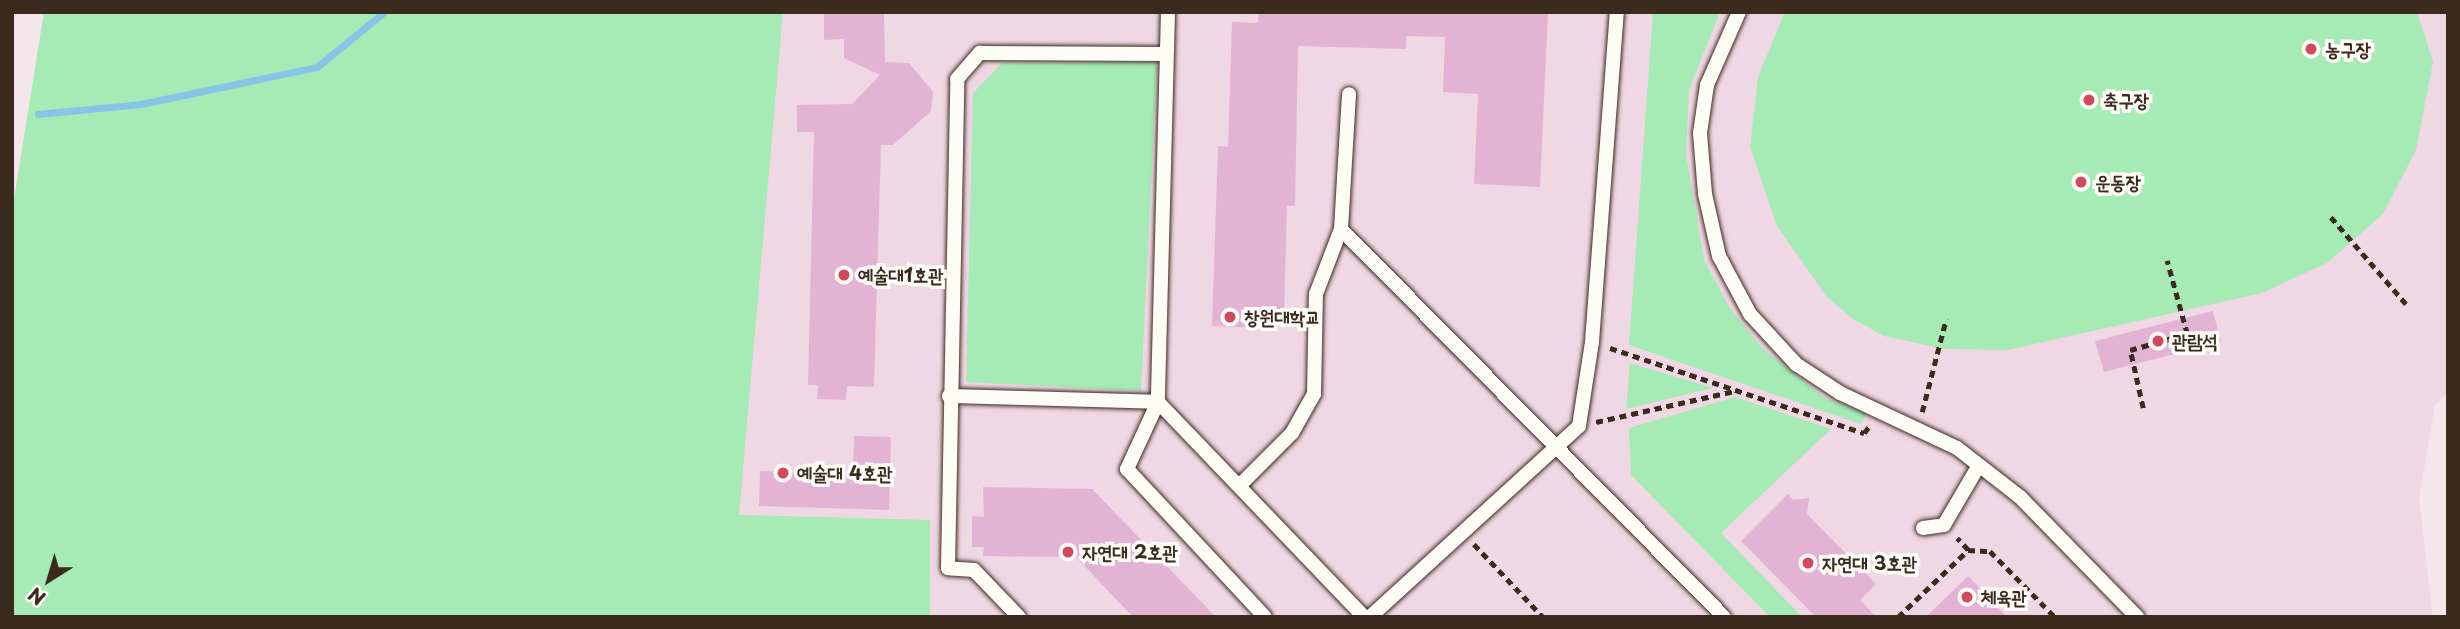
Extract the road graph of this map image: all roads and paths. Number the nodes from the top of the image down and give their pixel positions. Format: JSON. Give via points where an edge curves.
{"nodes":[{"id":1,"x":1168,"y":12,"type":"edge"},
{"id":2,"x":1617,"y":12,"type":"edge"},
{"id":3,"x":1739,"y":12,"type":"edge"},
{"id":4,"x":1165,"y":54,"type":"junction"},
{"id":5,"x":1349,"y":94,"type":"dead end"},
{"id":6,"x":2331,"y":217,"type":"dead end"},
{"id":7,"x":1341,"y":229,"type":"junction"},
{"id":8,"x":2167,"y":261,"type":"dead end"},
{"id":9,"x":2406,"y":304,"type":"dead end"},
{"id":10,"x":1946,"y":319,"type":"dead end"},
{"id":11,"x":1592,"y":342,"type":"junction"},
{"id":12,"x":1737,"y":391,"type":"junction"},
{"id":13,"x":949,"y":396,"type":"junction"},
{"id":14,"x":1158,"y":402,"type":"junction"},
{"id":15,"x":2143,"y":408,"type":"dead end"},
{"id":16,"x":1881,"y":412,"type":"junction"},
{"id":17,"x":1578,"y":426,"type":"junction"},
{"id":18,"x":1918,"y":429,"type":"junction"},
{"id":19,"x":1559,"y":446,"type":"junction"},
{"id":20,"x":1979,"y":465,"type":"junction"},
{"id":21,"x":1240,"y":485,"type":"junction"},
{"id":22,"x":1944,"y":525,"type":"junction"},
{"id":23,"x":1923,"y":528,"type":"dead end"},
{"id":24,"x":1461,"y":530,"type":"junction"},
{"id":25,"x":1968,"y":550,"type":"junction"},
{"id":26,"x":1019,"y":617,"type":"edge"},
{"id":27,"x":1265,"y":617,"type":"edge"},
{"id":28,"x":1364,"y":617,"type":"edge"},
{"id":29,"x":1370,"y":617,"type":"edge"},
{"id":30,"x":1543,"y":617,"type":"edge"},
{"id":31,"x":1724,"y":617,"type":"edge"},
{"id":32,"x":1898,"y":617,"type":"edge"},
{"id":33,"x":2055,"y":617,"type":"edge"},
{"id":34,"x":2137,"y":617,"type":"edge"}],
"edges":[{"from":1,"to":4,"type":"lane"},
{"from":2,"to":11,"type":"lane"},
{"from":3,"to":16,"type":"lane","via":[[1707,85],[1700,133],[1705,194],[1718,256],[1749,314],[1796,364]]},
{"from":4,"to":13,"type":"lane","via":[[980,53],[957,79]]},
{"from":4,"to":14,"type":"lane"},
{"from":5,"to":7,"type":"lane"},
{"from":6,"to":9,"type":"path"},
{"from":7,"to":19,"type":"lane"},
{"from":7,"to":21,"type":"lane","via":[[1316,293],[1315,384],[1309,406],[1292,432]]},
{"from":8,"to":15,"type":"path","via":[[2186,334],[2130,350]]},
{"from":10,"to":18,"type":"path"},
{"from":11,"to":12,"type":"path"},
{"from":11,"to":17,"type":"lane"},
{"from":12,"to":16,"type":"path","via":[[1864,433]]},
{"from":12,"to":17,"type":"path"},
{"from":13,"to":14,"type":"lane"},
{"from":13,"to":26,"type":"lane","via":[[948,568],[974,570]]},
{"from":14,"to":21,"type":"lane"},
{"from":14,"to":27,"type":"lane","via":[[1127,469]]},
{"from":16,"to":18,"type":"lane"},
{"from":17,"to":19,"type":"lane"},
{"from":18,"to":20,"type":"lane"},
{"from":19,"to":24,"type":"lane"},
{"from":19,"to":31,"type":"lane"},
{"from":20,"to":22,"type":"lane"},
{"from":20,"to":34,"type":"lane","via":[[2020,497]]},
{"from":21,"to":28,"type":"lane"},
{"from":22,"to":23,"type":"lane"},
{"from":22,"to":25,"type":"path"},
{"from":24,"to":29,"type":"lane"},
{"from":24,"to":30,"type":"path"},
{"from":25,"to":32,"type":"path"},
{"from":25,"to":33,"type":"path","via":[[1990,551]]}]}
